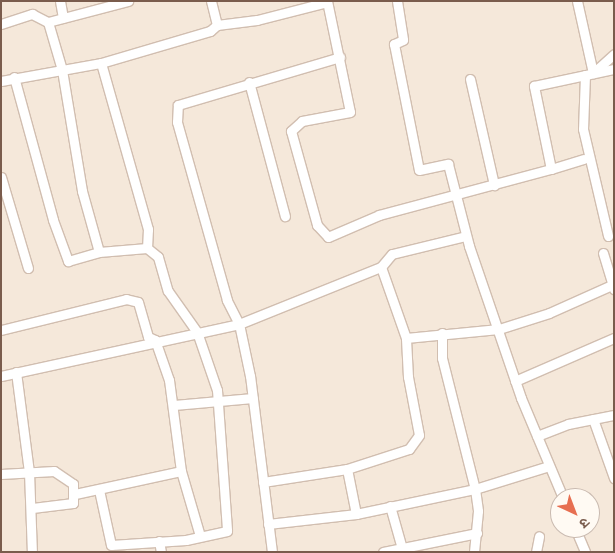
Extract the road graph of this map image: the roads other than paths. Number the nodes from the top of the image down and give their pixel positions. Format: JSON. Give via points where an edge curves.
{"nodes":[{"id":1,"x":60,"y":1,"type":"edge"},
{"id":2,"x":128,"y":1,"type":"edge"},
{"id":3,"x":211,"y":1,"type":"edge"},
{"id":4,"x":397,"y":1,"type":"edge"},
{"id":5,"x":577,"y":1,"type":"edge"},
{"id":6,"x":327,"y":2,"type":"edge"},
{"id":7,"x":104,"y":5,"type":"edge"},
{"id":8,"x":63,"y":18,"type":"junction"},
{"id":9,"x":48,"y":22,"type":"junction"},
{"id":10,"x":1,"y":24,"type":"edge"},
{"id":11,"x":217,"y":25,"type":"junction"},
{"id":12,"x":614,"y":54,"type":"edge"},
{"id":13,"x":340,"y":57,"type":"junction"},
{"id":14,"x":101,"y":62,"type":"junction"},
{"id":15,"x":614,"y":69,"type":"edge"},
{"id":16,"x":62,"y":70,"type":"junction"},
{"id":17,"x":589,"y":74,"type":"junction"},
{"id":18,"x":14,"y":77,"type":"junction"},
{"id":19,"x":470,"y":78,"type":"dead end"},
{"id":20,"x":1,"y":80,"type":"edge"},
{"id":21,"x":249,"y":82,"type":"junction"},
{"id":22,"x":584,"y":159,"type":"dead end"},
{"id":23,"x":551,"y":169,"type":"junction"},
{"id":24,"x":1,"y":178,"type":"edge"},
{"id":25,"x":494,"y":185,"type":"junction"},
{"id":26,"x":456,"y":195,"type":"junction"},
{"id":27,"x":6,"y":209,"type":"edge"},
{"id":28,"x":285,"y":216,"type":"dead end"},
{"id":29,"x":466,"y":236,"type":"junction"},
{"id":30,"x":608,"y":236,"type":"dead end"},
{"id":31,"x":148,"y":248,"type":"junction"},
{"id":32,"x":99,"y":252,"type":"junction"},
{"id":33,"x":603,"y":253,"type":"dead end"},
{"id":34,"x":381,"y":267,"type":"junction"},
{"id":35,"x":28,"y":268,"type":"dead end"},
{"id":36,"x":613,"y":287,"type":"edge"},
{"id":37,"x":239,"y":324,"type":"junction"},
{"id":38,"x":499,"y":329,"type":"junction"},
{"id":39,"x":1,"y":330,"type":"edge"},
{"id":40,"x":197,"y":332,"type":"junction"},
{"id":41,"x":442,"y":333,"type":"junction"},
{"id":42,"x":406,"y":338,"type":"junction"},
{"id":43,"x":614,"y":338,"type":"edge"},
{"id":44,"x":155,"y":340,"type":"junction"},
{"id":45,"x":16,"y":372,"type":"junction"},
{"id":46,"x":1,"y":376,"type":"edge"},
{"id":47,"x":515,"y":381,"type":"junction"},
{"id":48,"x":253,"y":398,"type":"junction"},
{"id":49,"x":218,"y":402,"type":"junction"},
{"id":50,"x":174,"y":405,"type":"junction"},
{"id":51,"x":614,"y":415,"type":"edge"},
{"id":52,"x":593,"y":419,"type":"junction"},
{"id":53,"x":537,"y":436,"type":"junction"},
{"id":54,"x":549,"y":466,"type":"junction"},
{"id":55,"x":347,"y":470,"type":"junction"},
{"id":56,"x":181,"y":471,"type":"junction"},
{"id":57,"x":29,"y":472,"type":"junction"},
{"id":58,"x":1,"y":474,"type":"edge"},
{"id":59,"x":614,"y":478,"type":"edge"},
{"id":60,"x":263,"y":482,"type":"junction"},
{"id":61,"x":559,"y":488,"type":"edge"},
{"id":62,"x":475,"y":489,"type":"junction"},
{"id":63,"x":99,"y":490,"type":"junction"},
{"id":64,"x":75,"y":494,"type":"junction"},
{"id":65,"x":390,"y":506,"type":"junction"},
{"id":66,"x":32,"y":508,"type":"junction"},
{"id":67,"x":356,"y":514,"type":"junction"},
{"id":68,"x":268,"y":524,"type":"junction"},
{"id":69,"x":476,"y":533,"type":"junction"},
{"id":70,"x":200,"y":536,"type":"junction"},
{"id":71,"x":539,"y":536,"type":"dead end"},
{"id":72,"x":579,"y":538,"type":"edge"},
{"id":73,"x":159,"y":541,"type":"junction"},
{"id":74,"x":403,"y":550,"type":"edge"},
{"id":75,"x":32,"y":552,"type":"edge"},
{"id":76,"x":161,"y":552,"type":"edge"},
{"id":77,"x":272,"y":552,"type":"edge"},
{"id":78,"x":383,"y":552,"type":"edge"},
{"id":79,"x":474,"y":552,"type":"edge"},
{"id":80,"x":536,"y":552,"type":"edge"},
{"id":81,"x":585,"y":552,"type":"edge"}],
"edges":[{"from":1,"to":8,"type":"street"},
{"from":2,"to":7,"type":"street"},
{"from":3,"to":11,"type":"street"},
{"from":4,"to":26,"type":"street","via":[[403,40],[394,44],[418,170],[448,164]]},
{"from":5,"to":17,"type":"street"},
{"from":6,"to":11,"type":"street","via":[[257,20]]},
{"from":6,"to":13,"type":"street"},
{"from":7,"to":8,"type":"street"},
{"from":8,"to":9,"type":"street"},
{"from":9,"to":10,"type":"street","via":[[32,14]]},
{"from":9,"to":16,"type":"street"},
{"from":11,"to":14,"type":"street","via":[[210,31]]},
{"from":12,"to":17,"type":"street"},
{"from":13,"to":21,"type":"street"},
{"from":13,"to":26,"type":"street","via":[[350,112],[302,121],[291,131],[317,225],[328,237],[379,214]]},
{"from":14,"to":16,"type":"street"},
{"from":14,"to":31,"type":"street","via":[[148,229]]},
{"from":15,"to":17,"type":"street"},
{"from":16,"to":18,"type":"street"},
{"from":16,"to":32,"type":"street","via":[[82,191]]},
{"from":17,"to":23,"type":"street","via":[[534,86]]},
{"from":17,"to":30,"type":"street","via":[[583,129]]},
{"from":18,"to":20,"type":"street"},
{"from":18,"to":32,"type":"street","via":[[53,220],[68,261]]},
{"from":19,"to":25,"type":"street"},
{"from":21,"to":28,"type":"street"},
{"from":21,"to":37,"type":"street","via":[[178,105],[178,122],[225,291]]},
{"from":22,"to":23,"type":"street"},
{"from":23,"to":25,"type":"street"},
{"from":24,"to":27,"type":"street"},
{"from":25,"to":26,"type":"street"},
{"from":26,"to":29,"type":"street"},
{"from":27,"to":35,"type":"street"},
{"from":29,"to":34,"type":"street","via":[[392,254]]},
{"from":29,"to":38,"type":"street"},
{"from":31,"to":32,"type":"street"},
{"from":31,"to":40,"type":"street","via":[[158,258],[168,291]]},
{"from":33,"to":36,"type":"street"},
{"from":34,"to":37,"type":"street"},
{"from":34,"to":42,"type":"street"},
{"from":36,"to":38,"type":"street","via":[[549,314]]},
{"from":37,"to":40,"type":"street"},
{"from":37,"to":48,"type":"street"},
{"from":38,"to":41,"type":"street"},
{"from":38,"to":47,"type":"street"},
{"from":39,"to":44,"type":"street","via":[[126,299],[138,302],[148,337]]},
{"from":40,"to":44,"type":"street"},
{"from":40,"to":49,"type":"street"},
{"from":41,"to":42,"type":"street"},
{"from":41,"to":62,"type":"street","via":[[442,358]]},
{"from":42,"to":55,"type":"street","via":[[408,377],[419,435],[409,449]]},
{"from":43,"to":47,"type":"street"},
{"from":44,"to":45,"type":"street"},
{"from":44,"to":50,"type":"street"},
{"from":45,"to":46,"type":"street"},
{"from":45,"to":57,"type":"street"},
{"from":47,"to":53,"type":"street"},
{"from":48,"to":49,"type":"street"},
{"from":48,"to":60,"type":"street"},
{"from":49,"to":50,"type":"street"},
{"from":49,"to":70,"type":"street","via":[[226,531]]},
{"from":50,"to":56,"type":"street"},
{"from":51,"to":52,"type":"street"},
{"from":52,"to":53,"type":"street"},
{"from":52,"to":59,"type":"street"},
{"from":53,"to":54,"type":"street"},
{"from":54,"to":61,"type":"street"},
{"from":54,"to":62,"type":"street"},
{"from":55,"to":60,"type":"street"},
{"from":55,"to":67,"type":"street"},
{"from":56,"to":63,"type":"street"},
{"from":56,"to":70,"type":"street"},
{"from":57,"to":58,"type":"street"},
{"from":57,"to":64,"type":"street","via":[[61,474],[74,484]]},
{"from":57,"to":66,"type":"street"},
{"from":60,"to":68,"type":"street"},
{"from":62,"to":65,"type":"street"},
{"from":62,"to":69,"type":"street"},
{"from":63,"to":64,"type":"street"},
{"from":63,"to":73,"type":"street","via":[[112,545]]},
{"from":64,"to":66,"type":"street","via":[[73,503]]},
{"from":65,"to":67,"type":"street"},
{"from":65,"to":74,"type":"street"},
{"from":66,"to":75,"type":"street"},
{"from":67,"to":68,"type":"street"},
{"from":68,"to":77,"type":"street"},
{"from":69,"to":74,"type":"street"},
{"from":69,"to":79,"type":"street"},
{"from":70,"to":73,"type":"street"},
{"from":71,"to":80,"type":"street"},
{"from":72,"to":81,"type":"street"},
{"from":73,"to":76,"type":"street"},
{"from":74,"to":78,"type":"street"}]}
